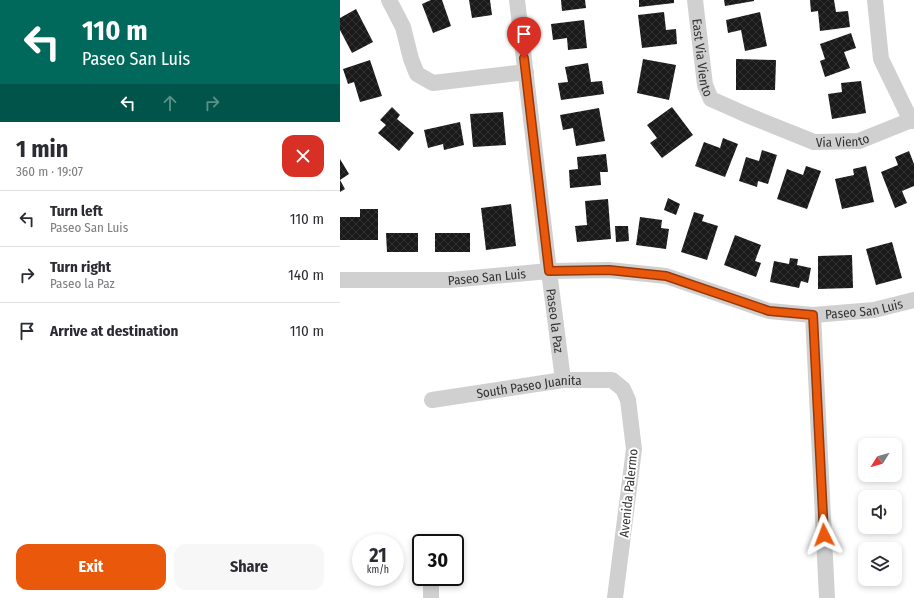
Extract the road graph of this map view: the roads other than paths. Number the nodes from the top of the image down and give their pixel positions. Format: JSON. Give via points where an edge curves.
{"nodes":[{"id":1,"x":388,"y":0,"type":"edge"},
{"id":2,"x":517,"y":0,"type":"edge"},
{"id":3,"x":695,"y":0,"type":"edge"},
{"id":4,"x":875,"y":0,"type":"edge"},
{"id":5,"x":526,"y":72,"type":"junction"},
{"id":6,"x":747,"y":115,"type":"joint"},
{"id":7,"x":912,"y":120,"type":"edge"},
{"id":8,"x":549,"y":271,"type":"junction"},
{"id":9,"x":340,"y":280,"type":"edge"},
{"id":10,"x":914,"y":300,"type":"edge"},
{"id":11,"x":813,"y":315,"type":"junction"},
{"id":12,"x":563,"y":380,"type":"junction"},
{"id":13,"x":623,"y":389,"type":"joint"},
{"id":14,"x":432,"y":400,"type":"dead end"},
{"id":15,"x":431,"y":586,"type":"edge"},
{"id":16,"x":431,"y":598,"type":"edge"},
{"id":17,"x":615,"y":598,"type":"edge"},
{"id":18,"x":827,"y":598,"type":"edge"}],
"edges":[{"from":1,"to":5,"type":"street","via":[[403,26],[417,74],[433,83]]},
{"from":2,"to":5,"type":"street","name":"Paseo la Paz"},
{"from":3,"to":6,"type":"street","name":"East Via Viento","via":[[705,85],[712,99]]},
{"from":4,"to":7,"type":"street","via":[[881,59]]},
{"from":5,"to":8,"type":"street","name":"Paseo la Paz"},
{"from":6,"to":7,"type":"street","name":"Via Viento","via":[[814,142],[859,141]]},
{"from":8,"to":9,"type":"street","name":"Paseo San Luis","via":[[450,280]]},
{"from":8,"to":11,"type":"street","name":"Paseo San Luis","via":[[609,270],[666,276],[769,311]]},
{"from":8,"to":12,"type":"street","name":"Paseo la Paz"},
{"from":10,"to":11,"type":"street","name":"Paseo San Luis","via":[[874,310]]},
{"from":11,"to":18,"type":"street"},
{"from":12,"to":13,"type":"street","name":"South Paseo Juanita","via":[[612,380]]},
{"from":12,"to":14,"type":"street","name":"South Paseo Juanita"},
{"from":13,"to":17,"type":"street","name":"Avenida Palermo","via":[[628,400],[634,449]]},
{"from":15,"to":16,"type":"street"}]}
